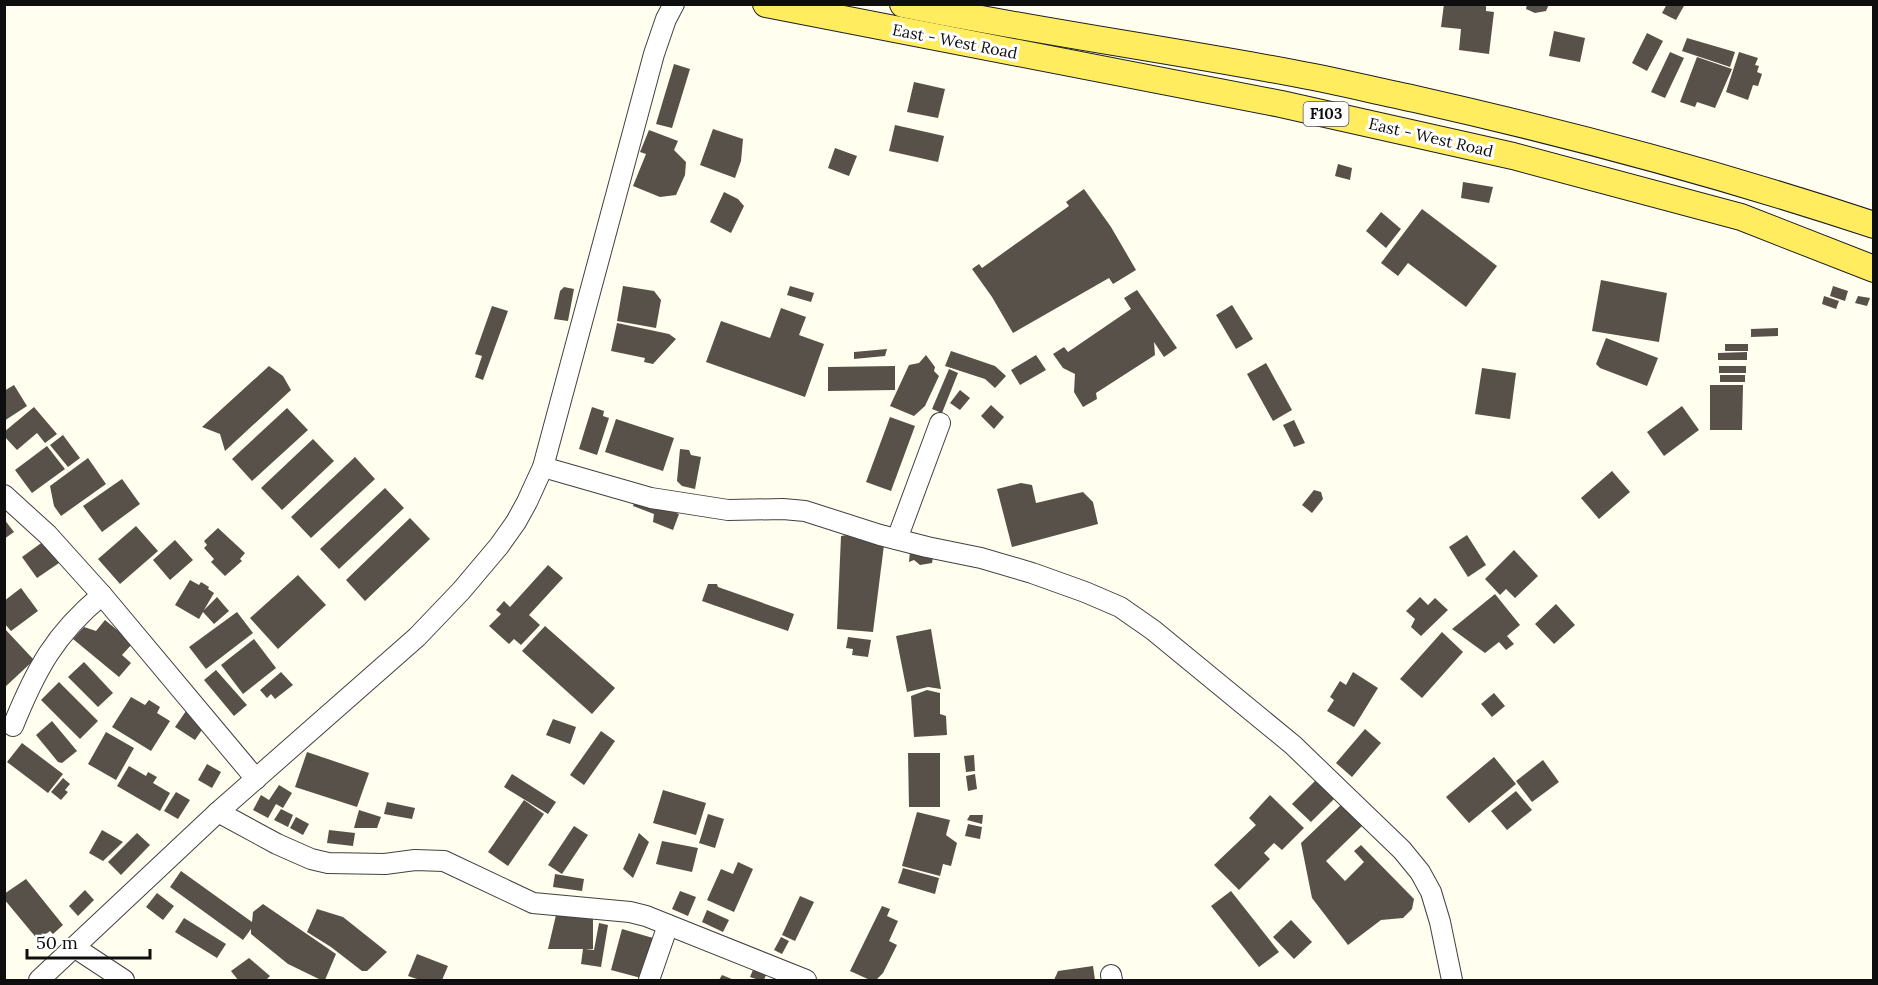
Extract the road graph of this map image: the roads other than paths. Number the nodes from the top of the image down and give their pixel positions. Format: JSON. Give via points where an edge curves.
{"nodes":[{"id":1,"x":674,"y":4,"type":"edge"},
{"id":2,"x":766,"y":4,"type":"edge"},
{"id":3,"x":903,"y":4,"type":"edge"},
{"id":4,"x":1874,"y":225,"type":"edge"},
{"id":5,"x":1874,"y":269,"type":"edge"},
{"id":6,"x":940,"y":423,"type":"dead end"},
{"id":7,"x":543,"y":467,"type":"junction"},
{"id":8,"x":4,"y":495,"type":"edge"},
{"id":9,"x":897,"y":539,"type":"junction"},
{"id":10,"x":102,"y":595,"type":"junction"},
{"id":11,"x":13,"y":726,"type":"dead end"},
{"id":12,"x":256,"y":779,"type":"junction"},
{"id":13,"x":218,"y":812,"type":"junction"},
{"id":14,"x":668,"y":925,"type":"junction"},
{"id":15,"x":74,"y":947,"type":"junction"},
{"id":16,"x":39,"y":981,"type":"edge"},
{"id":17,"x":124,"y":981,"type":"edge"},
{"id":18,"x":649,"y":981,"type":"edge"},
{"id":19,"x":806,"y":981,"type":"edge"},
{"id":20,"x":1452,"y":981,"type":"edge"}],
"edges":[{"from":1,"to":7,"type":"street","via":[[654,54]]},
{"from":2,"to":5,"type":"main road","name":"East - West Road","number":"F103","via":[[1281,104],[1502,153],[1741,217]]},
{"from":3,"to":4,"type":"main road","name":"East - West Road","number":"F103","via":[[1299,74],[1486,115],[1678,164]]},
{"from":6,"to":9,"type":"street"},
{"from":7,"to":9,"type":"street","via":[[651,498],[728,510],[805,511]]},
{"from":7,"to":12,"type":"street","via":[[516,522],[461,591],[417,637]]},
{"from":8,"to":10,"type":"street","via":[[48,534]]},
{"from":9,"to":20,"type":"street","via":[[981,558],[1085,592],[1120,607],[1154,630],[1293,745],[1402,850],[1431,892]]},
{"from":10,"to":11,"type":"street","via":[[56,640],[27,691]]},
{"from":10,"to":12,"type":"street"},
{"from":12,"to":13,"type":"street"},
{"from":13,"to":14,"type":"street","via":[[311,859],[385,864],[444,861],[532,903],[630,912]]},
{"from":13,"to":15,"type":"street"},
{"from":14,"to":18,"type":"street"},
{"from":14,"to":19,"type":"street"},
{"from":15,"to":16,"type":"street"},
{"from":15,"to":17,"type":"street"}]}
